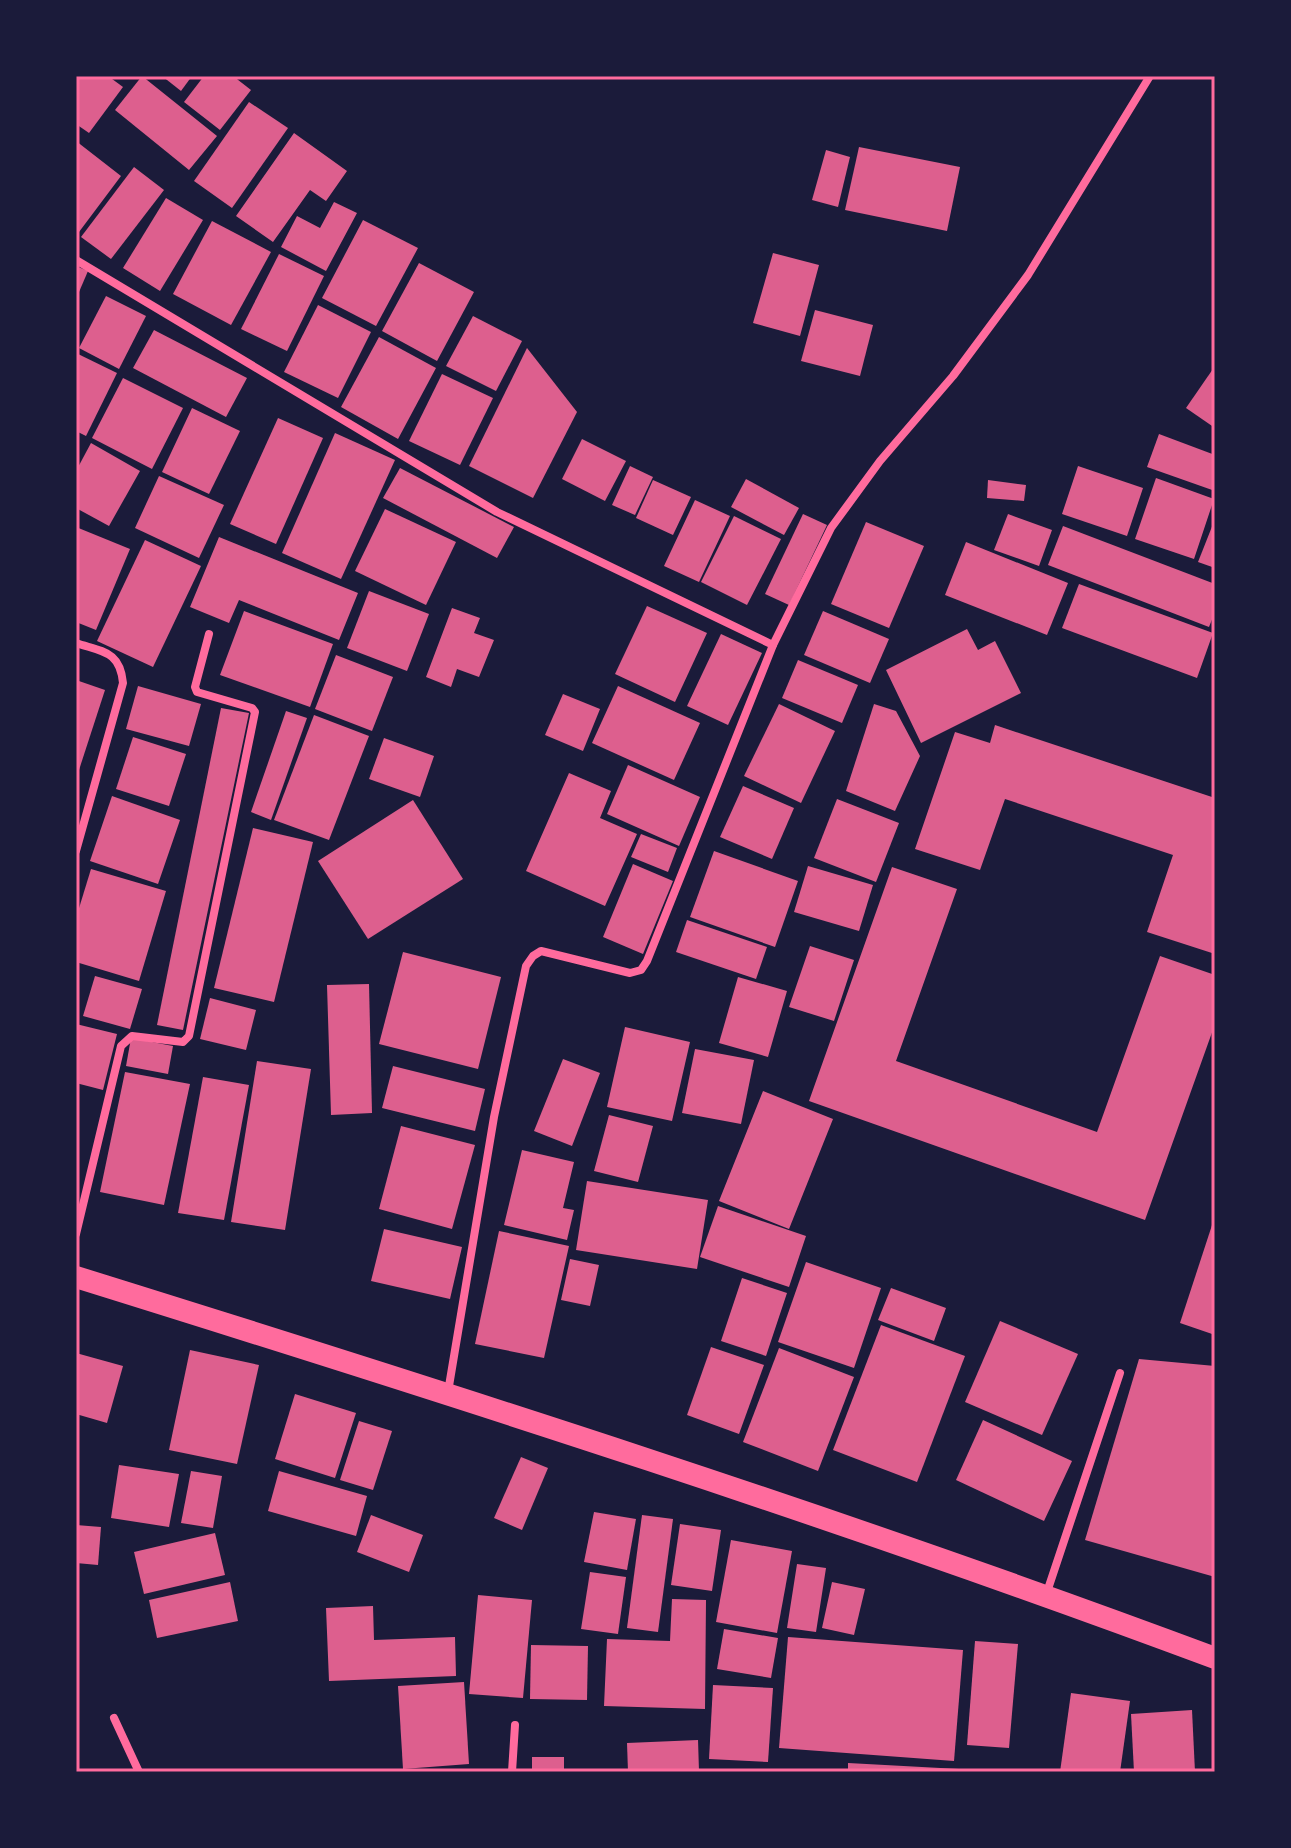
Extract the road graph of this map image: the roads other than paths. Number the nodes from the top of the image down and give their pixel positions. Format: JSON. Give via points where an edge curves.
{"nodes":[{"id":1,"x":1150,"y":76,"type":"edge"},
{"id":2,"x":76,"y":260,"type":"edge"},
{"id":3,"x":209,"y":634,"type":"dead end"},
{"id":4,"x":76,"y":643,"type":"edge"},
{"id":5,"x":773,"y":645,"type":"junction"},
{"id":6,"x":76,"y":851,"type":"edge"},
{"id":7,"x":76,"y":1234,"type":"edge"},
{"id":8,"x":76,"y":1277,"type":"edge"},
{"id":9,"x":1120,"y":1373,"type":"dead end"},
{"id":10,"x":448,"y":1393,"type":"junction"},
{"id":11,"x":1046,"y":1595,"type":"junction"},
{"id":12,"x":1215,"y":1658,"type":"edge"},
{"id":13,"x":114,"y":1718,"type":"dead end"},
{"id":14,"x":515,"y":1725,"type":"dead end"},
{"id":15,"x":139,"y":1772,"type":"edge"},
{"id":16,"x":512,"y":1772,"type":"edge"}],
"edges":[{"from":1,"to":5,"type":"street","via":[[1028,275],[831,528]]},
{"from":2,"to":5,"type":"street","via":[[497,512]]},
{"from":3,"to":7,"type":"street","via":[[197,692],[255,712],[189,1036],[183,1042],[132,1036],[121,1046]]},
{"from":4,"to":6,"type":"street","via":[[111,655],[122,669],[123,683]]},
{"from":5,"to":10,"type":"street","via":[[641,970],[630,973],[541,951],[526,966],[494,1117]]},
{"from":8,"to":10,"type":"highway"},
{"from":9,"to":11,"type":"street"},
{"from":10,"to":11,"type":"highway"},
{"from":11,"to":12,"type":"highway"},
{"from":13,"to":15,"type":"street"},
{"from":14,"to":16,"type":"street"}]}
